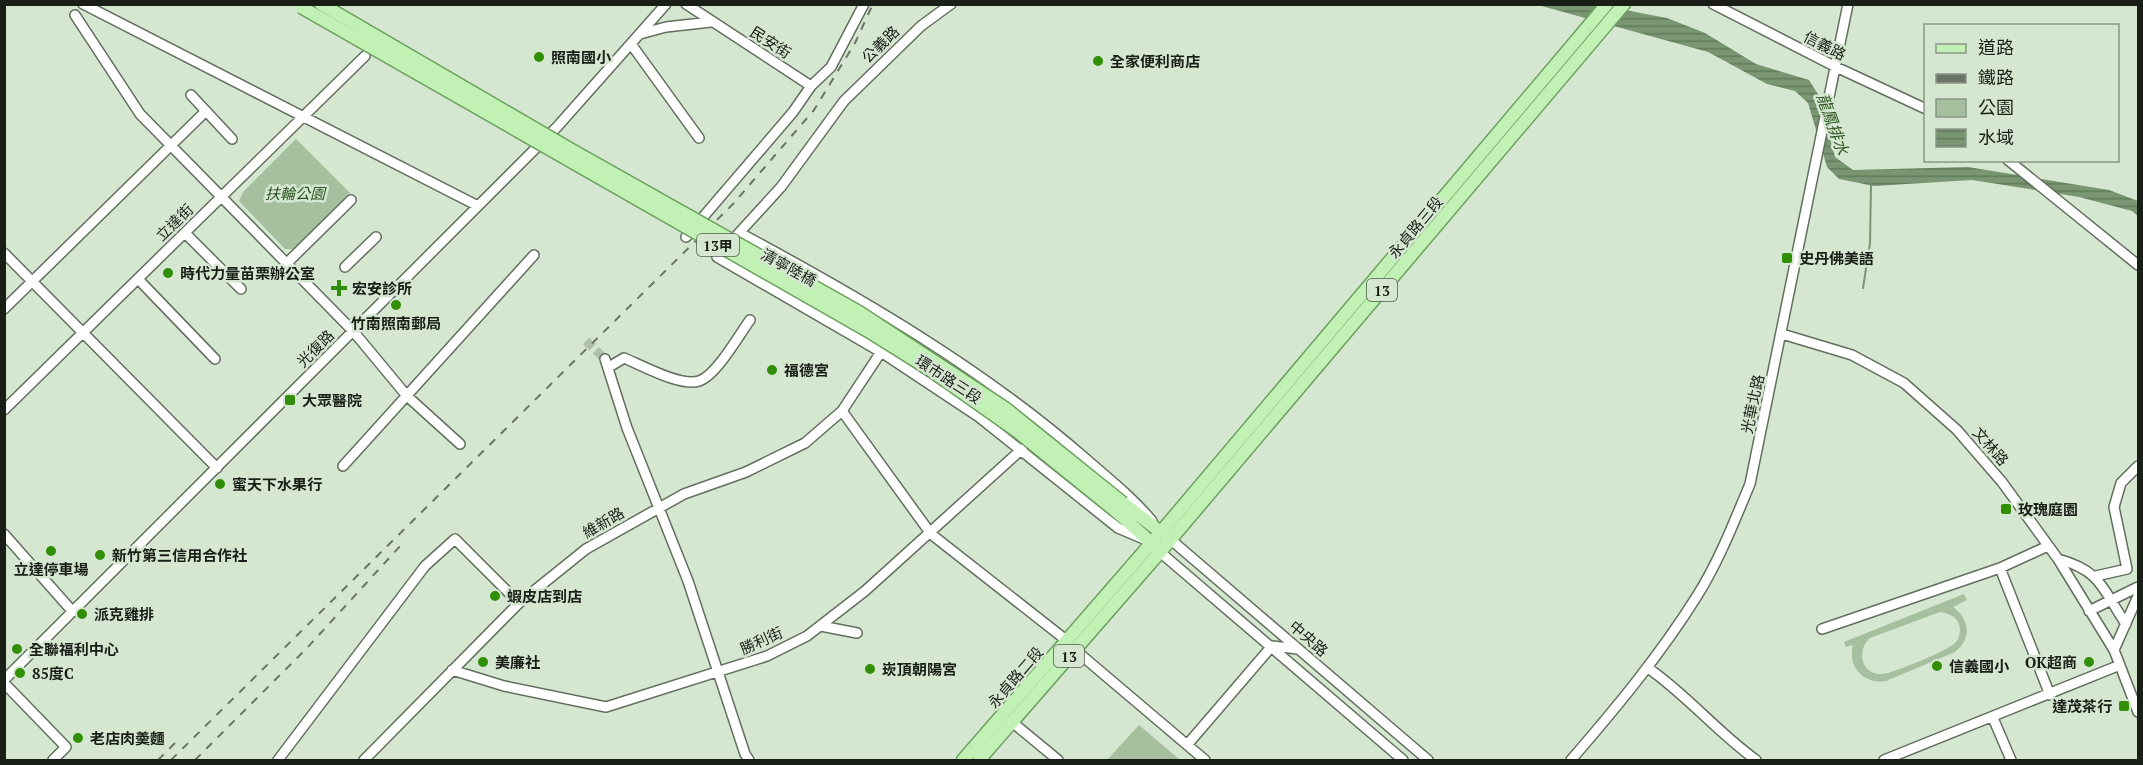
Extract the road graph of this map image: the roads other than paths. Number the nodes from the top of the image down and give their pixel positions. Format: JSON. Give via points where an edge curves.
{"nodes":[{"id":1,"x":83,"y":4,"type":"edge"},
{"id":2,"x":321,"y":4,"type":"edge"},
{"id":3,"x":666,"y":4,"type":"edge"},
{"id":4,"x":686,"y":4,"type":"edge"},
{"id":5,"x":864,"y":4,"type":"edge"},
{"id":6,"x":951,"y":4,"type":"edge"},
{"id":7,"x":1607,"y":4,"type":"edge"},
{"id":8,"x":1624,"y":4,"type":"edge"},
{"id":9,"x":1713,"y":4,"type":"edge"},
{"id":10,"x":1848,"y":5,"type":"edge"},
{"id":11,"x":299,"y":6,"type":"edge"},
{"id":12,"x":75,"y":15,"type":"dead end"},
{"id":13,"x":711,"y":22,"type":"junction"},
{"id":14,"x":640,"y":34,"type":"junction"},
{"id":15,"x":631,"y":44,"type":"junction"},
{"id":16,"x":365,"y":56,"type":"dead end"},
{"id":17,"x":1836,"y":67,"type":"junction"},
{"id":18,"x":811,"y":86,"type":"junction"},
{"id":19,"x":191,"y":95,"type":"dead end"},
{"id":20,"x":1924,"y":108,"type":"edge"},
{"id":21,"x":206,"y":111,"type":"junction"},
{"id":22,"x":306,"y":116,"type":"junction"},
{"id":23,"x":699,"y":138,"type":"dead end"},
{"id":24,"x":232,"y":139,"type":"dead end"},
{"id":25,"x":170,"y":146,"type":"junction"},
{"id":26,"x":2010,"y":162,"type":"edge"},
{"id":27,"x":221,"y":197,"type":"junction"},
{"id":28,"x":351,"y":200,"type":"dead end"},
{"id":29,"x":477,"y":206,"type":"junction"},
{"id":30,"x":185,"y":233,"type":"junction"},
{"id":31,"x":740,"y":233,"type":"junction"},
{"id":32,"x":376,"y":237,"type":"dead end"},
{"id":33,"x":686,"y":237,"type":"dead end"},
{"id":34,"x":4,"y":253,"type":"edge"},
{"id":35,"x":534,"y":255,"type":"dead end"},
{"id":36,"x":717,"y":256,"type":"joint"},
{"id":37,"x":286,"y":264,"type":"junction"},
{"id":38,"x":2139,"y":265,"type":"edge"},
{"id":39,"x":345,"y":267,"type":"dead end"},
{"id":40,"x":138,"y":279,"type":"junction"},
{"id":41,"x":34,"y":281,"type":"junction"},
{"id":42,"x":241,"y":289,"type":"dead end"},
{"id":43,"x":4,"y":309,"type":"edge"},
{"id":44,"x":750,"y":320,"type":"dead end"},
{"id":45,"x":353,"y":331,"type":"junction"},
{"id":46,"x":84,"y":332,"type":"junction"},
{"id":47,"x":1782,"y":334,"type":"junction"},
{"id":48,"x":931,"y":345,"type":"junction"},
{"id":49,"x":881,"y":352,"type":"junction"},
{"id":50,"x":215,"y":359,"type":"dead end"},
{"id":51,"x":913,"y":373,"type":"junction"},
{"id":52,"x":407,"y":396,"type":"junction"},
{"id":53,"x":4,"y":410,"type":"edge"},
{"id":54,"x":842,"y":411,"type":"junction"},
{"id":55,"x":460,"y":444,"type":"dead end"},
{"id":56,"x":1022,"y":449,"type":"junction"},
{"id":57,"x":342,"y":466,"type":"dead end"},
{"id":58,"x":2139,"y":466,"type":"edge"},
{"id":59,"x":217,"y":468,"type":"junction"},
{"id":60,"x":1120,"y":507,"type":"junction"},
{"id":61,"x":658,"y":508,"type":"junction"},
{"id":62,"x":4,"y":534,"type":"edge"},
{"id":63,"x":931,"y":534,"type":"junction"},
{"id":64,"x":1165,"y":536,"type":"junction"},
{"id":65,"x":2048,"y":546,"type":"junction"},
{"id":66,"x":1156,"y":547,"type":"junction"},
{"id":67,"x":2058,"y":559,"type":"junction"},
{"id":68,"x":2000,"y":568,"type":"junction"},
{"id":69,"x":2096,"y":576,"type":"junction"},
{"id":70,"x":2139,"y":588,"type":"edge"},
{"id":71,"x":2139,"y":596,"type":"edge"},
{"id":72,"x":2110,"y":601,"type":"junction"},
{"id":73,"x":519,"y":603,"type":"junction"},
{"id":74,"x":2089,"y":610,"type":"junction"},
{"id":75,"x":72,"y":612,"type":"junction"},
{"id":76,"x":2126,"y":624,"type":"junction"},
{"id":77,"x":821,"y":626,"type":"junction"},
{"id":78,"x":1822,"y":628,"type":"dead end"},
{"id":79,"x":857,"y":633,"type":"dead end"},
{"id":80,"x":1070,"y":645,"type":"junction"},
{"id":81,"x":1272,"y":646,"type":"junction"},
{"id":82,"x":1299,"y":650,"type":"junction"},
{"id":83,"x":2114,"y":650,"type":"junction"},
{"id":84,"x":2120,"y":665,"type":"junction"},
{"id":85,"x":1648,"y":668,"type":"junction"},
{"id":86,"x":452,"y":670,"type":"junction"},
{"id":87,"x":718,"y":674,"type":"junction"},
{"id":88,"x":4,"y":682,"type":"edge"},
{"id":89,"x":2050,"y":695,"type":"junction"},
{"id":90,"x":2139,"y":712,"type":"edge"},
{"id":91,"x":1993,"y":718,"type":"junction"},
{"id":92,"x":1012,"y":722,"type":"junction"},
{"id":93,"x":1187,"y":745,"type":"junction"},
{"id":94,"x":744,"y":758,"type":"edge"},
{"id":95,"x":972,"y":758,"type":"edge"},
{"id":96,"x":1422,"y":759,"type":"edge"},
{"id":97,"x":53,"y":760,"type":"edge"},
{"id":98,"x":281,"y":760,"type":"edge"},
{"id":99,"x":363,"y":760,"type":"edge"},
{"id":100,"x":1058,"y":760,"type":"edge"},
{"id":101,"x":1204,"y":760,"type":"edge"},
{"id":102,"x":1403,"y":760,"type":"edge"},
{"id":103,"x":1572,"y":760,"type":"edge"},
{"id":104,"x":1756,"y":760,"type":"edge"},
{"id":105,"x":1884,"y":760,"type":"edge"},
{"id":106,"x":2011,"y":760,"type":"edge"}],
"edges":[{"from":1,"to":22,"type":"street"},
{"from":2,"to":60,"type":"main road","name":"清寧陸橋","number":"13甲","bridge":true,"via":[[859,312],[1005,408]]},
{"from":3,"to":14,"type":"street","name":"光復路"},
{"from":4,"to":13,"type":"street","name":"民安街"},
{"from":5,"to":18,"type":"street","via":[[831,67]]},
{"from":6,"to":31,"type":"street","name":"公義路","via":[[906,40],[836,111],[788,178]]},
{"from":7,"to":64,"type":"main road","name":"永貞路三段","number":"13"},
{"from":8,"to":64,"type":"main road","name":"永貞路三段","number":"13"},
{"from":9,"to":17,"type":"street","name":"信義路"},
{"from":10,"to":17,"type":"street","name":"光華北路"},
{"from":11,"to":60,"type":"main road","name":"清寧陸橋","number":"13甲","bridge":true,"via":[[868,331],[932,371]]},
{"from":12,"to":25,"type":"street","via":[[140,114]]},
{"from":13,"to":14,"type":"street"},
{"from":13,"to":18,"type":"street","name":"民安街"},
{"from":14,"to":15,"type":"street","name":"光復路"},
{"from":15,"to":23,"type":"street"},
{"from":15,"to":29,"type":"street","name":"光復路","via":[[557,127]]},
{"from":16,"to":22,"type":"street","name":"立達街"},
{"from":17,"to":20,"type":"street","name":"信義路"},
{"from":17,"to":47,"type":"street","name":"光華北路"},
{"from":18,"to":33,"type":"street"},
{"from":19,"to":21,"type":"street"},
{"from":21,"to":24,"type":"street"},
{"from":21,"to":25,"type":"street"},
{"from":22,"to":27,"type":"street","name":"立達街"},
{"from":22,"to":29,"type":"street"},
{"from":25,"to":27,"type":"street"},
{"from":25,"to":41,"type":"street"},
{"from":26,"to":38,"type":"street"},
{"from":27,"to":30,"type":"street","name":"立達街"},
{"from":27,"to":37,"type":"street"},
{"from":28,"to":37,"type":"street"},
{"from":29,"to":45,"type":"street","name":"光復路"},
{"from":30,"to":40,"type":"street","name":"立達街"},
{"from":30,"to":42,"type":"street"},
{"from":31,"to":36,"type":"street","name":"公義路"},
{"from":31,"to":48,"type":"street","name":"環市路三段","via":[[821,276]]},
{"from":32,"to":39,"type":"street"},
{"from":34,"to":41,"type":"street"},
{"from":35,"to":52,"type":"street"},
{"from":36,"to":49,"type":"street","name":"環市路三段"},
{"from":37,"to":45,"type":"street"},
{"from":40,"to":46,"type":"street","name":"立達街"},
{"from":40,"to":50,"type":"street"},
{"from":41,"to":43,"type":"street"},
{"from":41,"to":46,"type":"street"},
{"from":44,"to":61,"type":"street","via":[[710,374],[699,381],[683,382],[624,358],[607,363]]},
{"from":45,"to":52,"type":"street"},
{"from":45,"to":59,"type":"street","name":"光復路"},
{"from":46,"to":53,"type":"street","name":"立達街"},
{"from":46,"to":59,"type":"street"},
{"from":47,"to":65,"type":"street","name":"文林路","via":[[1852,354],[1904,383],[1957,430],[2002,482]]},
{"from":47,"to":85,"type":"street","name":"光華北路","via":[[1750,484],[1698,596]]},
{"from":48,"to":51,"type":"street"},
{"from":48,"to":64,"type":"street","name":"環市路三段","via":[[1058,435],[1133,498]]},
{"from":49,"to":51,"type":"street","name":"環市路三段"},
{"from":49,"to":54,"type":"street","name":"維新路"},
{"from":51,"to":56,"type":"street","name":"環市路三段"},
{"from":52,"to":55,"type":"street"},
{"from":52,"to":57,"type":"street"},
{"from":54,"to":61,"type":"street","name":"維新路","via":[[805,443],[781,456]]},
{"from":54,"to":63,"type":"street"},
{"from":56,"to":63,"type":"street","name":"勝利街"},
{"from":56,"to":66,"type":"street","name":"環市路三段","via":[[1118,528]]},
{"from":58,"to":69,"type":"street","via":[[2121,483],[2114,507],[2127,569]]},
{"from":59,"to":75,"type":"street","name":"光復路"},
{"from":60,"to":64,"type":"main road","number":"13甲"},
{"from":60,"to":66,"type":"main road","number":"13甲"},
{"from":61,"to":73,"type":"street","name":"維新路","via":[[586,549]]},
{"from":61,"to":87,"type":"street","via":[[688,581]]},
{"from":62,"to":75,"type":"street"},
{"from":63,"to":77,"type":"street","name":"勝利街"},
{"from":63,"to":80,"type":"street"},
{"from":64,"to":66,"type":"main road","name":"永貞路三段","number":"13"},
{"from":64,"to":82,"type":"street","name":"中央路"},
{"from":65,"to":67,"type":"street","name":"文林路"},
{"from":65,"to":68,"type":"street"},
{"from":66,"to":80,"type":"main road","name":"永貞路二段","number":"13"},
{"from":66,"to":81,"type":"street","name":"中央路"},
{"from":67,"to":69,"type":"street","via":[[2083,566]]},
{"from":67,"to":74,"type":"street","name":"文林路"},
{"from":68,"to":78,"type":"street"},
{"from":68,"to":89,"type":"street"},
{"from":69,"to":72,"type":"street"},
{"from":70,"to":72,"type":"street"},
{"from":71,"to":76,"type":"street"},
{"from":72,"to":74,"type":"street"},
{"from":72,"to":76,"type":"street"},
{"from":73,"to":86,"type":"street","name":"維新路"},
{"from":73,"to":98,"type":"street","via":[[454,539],[424,566]]},
{"from":74,"to":83,"type":"street","name":"文林路"},
{"from":75,"to":88,"type":"street","name":"光復路"},
{"from":76,"to":83,"type":"street"},
{"from":77,"to":79,"type":"street"},
{"from":77,"to":87,"type":"street","name":"勝利街","via":[[766,656]]},
{"from":80,"to":92,"type":"main road","name":"永貞路二段","number":"13"},
{"from":80,"to":93,"type":"street"},
{"from":80,"to":95,"type":"main road","name":"永貞路二段","number":"13"},
{"from":81,"to":82,"type":"street"},
{"from":81,"to":93,"type":"street"},
{"from":81,"to":102,"type":"street","name":"中央路"},
{"from":82,"to":96,"type":"street","name":"中央路"},
{"from":83,"to":84,"type":"street"},
{"from":84,"to":89,"type":"street"},
{"from":84,"to":90,"type":"street"},
{"from":85,"to":103,"type":"street","name":"光華北路"},
{"from":85,"to":104,"type":"street","via":[[1675,687]]},
{"from":86,"to":87,"type":"street","name":"勝利街","via":[[504,686],[606,707]]},
{"from":86,"to":99,"type":"street","name":"維新路"},
{"from":87,"to":94,"type":"street"},
{"from":88,"to":97,"type":"street","via":[[66,747]]},
{"from":89,"to":91,"type":"street"},
{"from":91,"to":105,"type":"street"},
{"from":91,"to":106,"type":"street"},
{"from":92,"to":95,"type":"main road","name":"永貞路二段","number":"13"},
{"from":92,"to":100,"type":"street"},
{"from":93,"to":101,"type":"street"}]}
